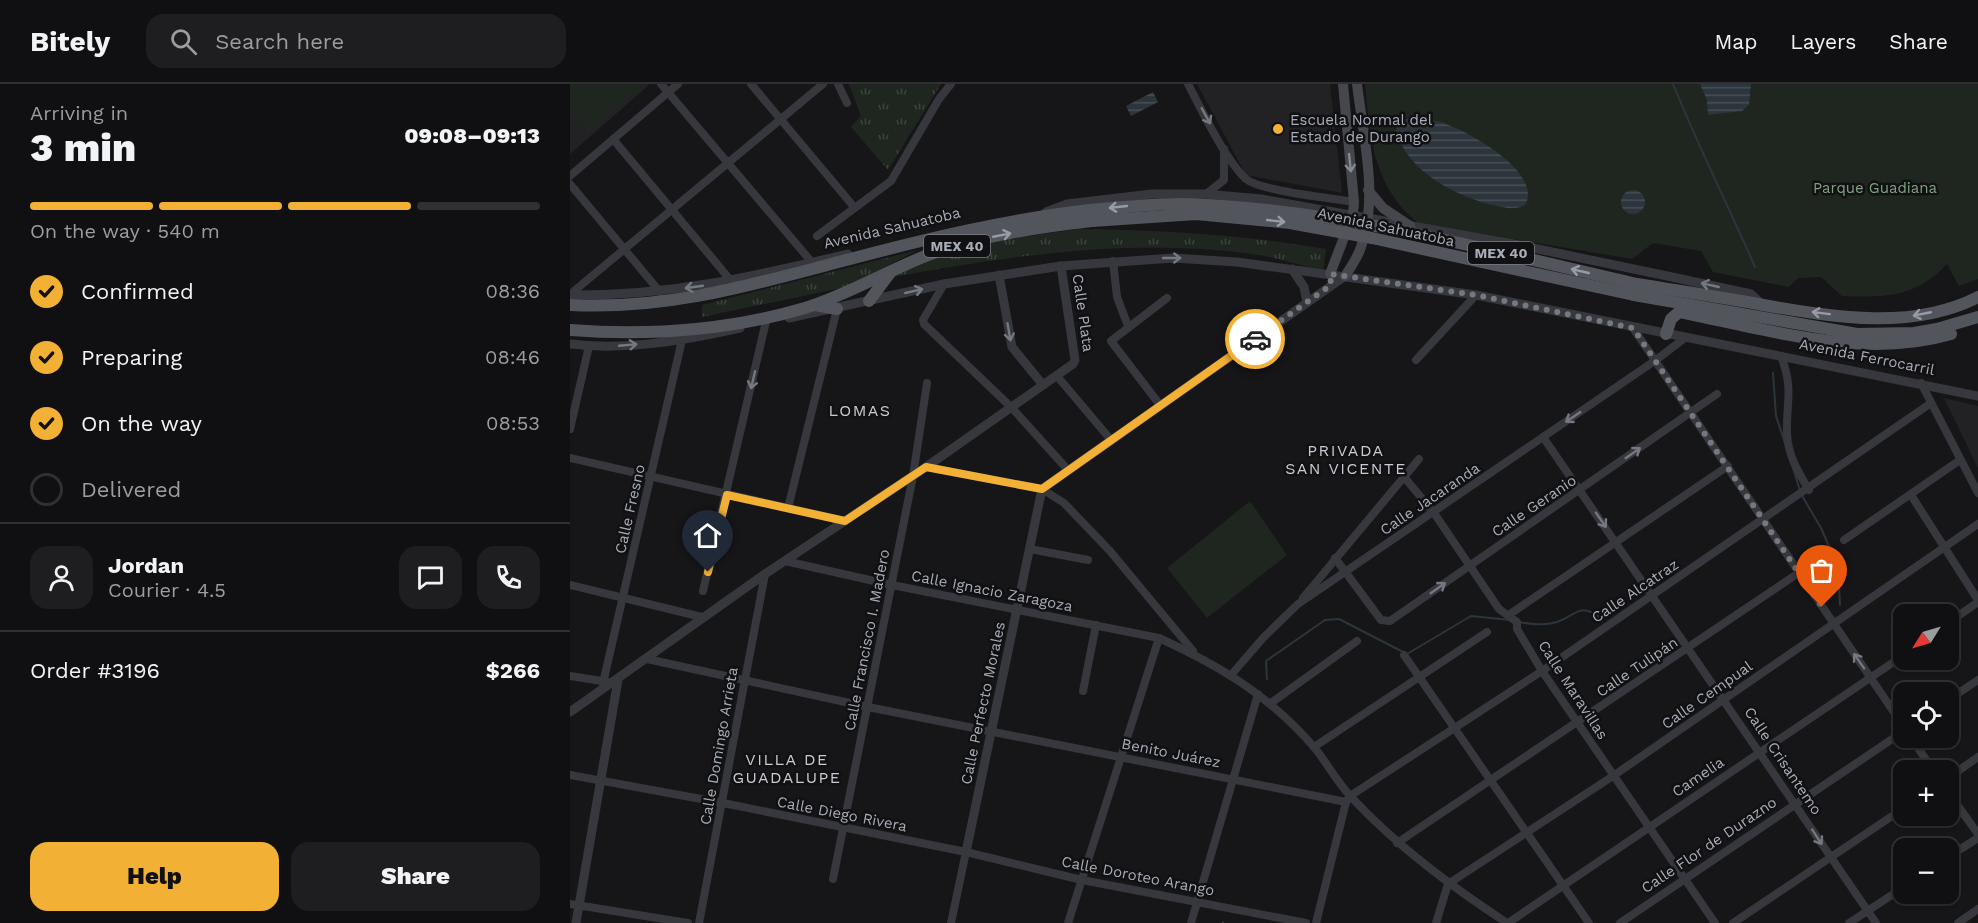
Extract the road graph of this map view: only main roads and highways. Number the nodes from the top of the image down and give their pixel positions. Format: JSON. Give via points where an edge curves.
{"nodes":[{"id":1,"x":1343,"y":84,"type":"edge"},
{"id":2,"x":1357,"y":84,"type":"edge"},
{"id":3,"x":1353,"y":189,"type":"junction"},
{"id":4,"x":1368,"y":190,"type":"junction"},
{"id":5,"x":1091,"y":215,"type":"junction"},
{"id":6,"x":1410,"y":226,"type":"road end"},
{"id":7,"x":893,"y":270,"type":"junction"},
{"id":8,"x":1345,"y":276,"type":"road end"},
{"id":9,"x":1331,"y":279,"type":"road end"},
{"id":10,"x":1635,"y":290,"type":"junction"},
{"id":11,"x":572,"y":295,"type":"edge"},
{"id":12,"x":1978,"y":297,"type":"edge"},
{"id":13,"x":869,"y":301,"type":"road end"},
{"id":14,"x":1978,"y":317,"type":"edge"},
{"id":15,"x":1978,"y":325,"type":"edge"},
{"id":16,"x":570,"y":330,"type":"edge"},
{"id":17,"x":1666,"y":334,"type":"road end"}],
"edges":[{"from":1,"to":3,"type":"main road","one_way":true},
{"from":2,"to":4,"type":"main road"},
{"from":3,"to":4,"type":"main road"},
{"from":3,"to":9,"type":"main road","via":[[1353,214]]},
{"from":4,"to":6,"type":"main road","via":[[1383,208]]},
{"from":4,"to":8,"type":"main road","via":[[1369,217],[1361,249]]},
{"from":7,"to":5,"type":"main road","name":"Avenida Sahuatoba","number":"MEX 40","one_way":true,"via":[[984,238]]},
{"from":5,"to":10,"type":"main road","name":"Avenida Sahuatoba","number":"MEX 40","bridge":true,"via":[[1206,204],[1289,211],[1440,240]]},
{"from":5,"to":11,"type":"main road","name":"Avenida Sahuatoba","number":"MEX 40","via":[[1035,216],[815,265],[710,296],[613,308]]},
{"from":7,"to":13,"type":"main road"},
{"from":7,"to":16,"type":"main road","name":"Avenida Sahuatoba","number":"MEX 40","via":[[833,304],[814,305],[766,320],[630,334]]},
{"from":12,"to":10,"type":"main road","name":"Avenida Sahuatoba","number":"MEX 40","one_way":true,"via":[[1940,310],[1882,320]]},
{"from":10,"to":14,"type":"main road","name":"Avenida Sahuatoba","number":"MEX 40","via":[[1857,334],[1914,333]]},
{"from":15,"to":17,"type":"main road","via":[[1928,340],[1874,346],[1679,312],[1671,319]]}]}
